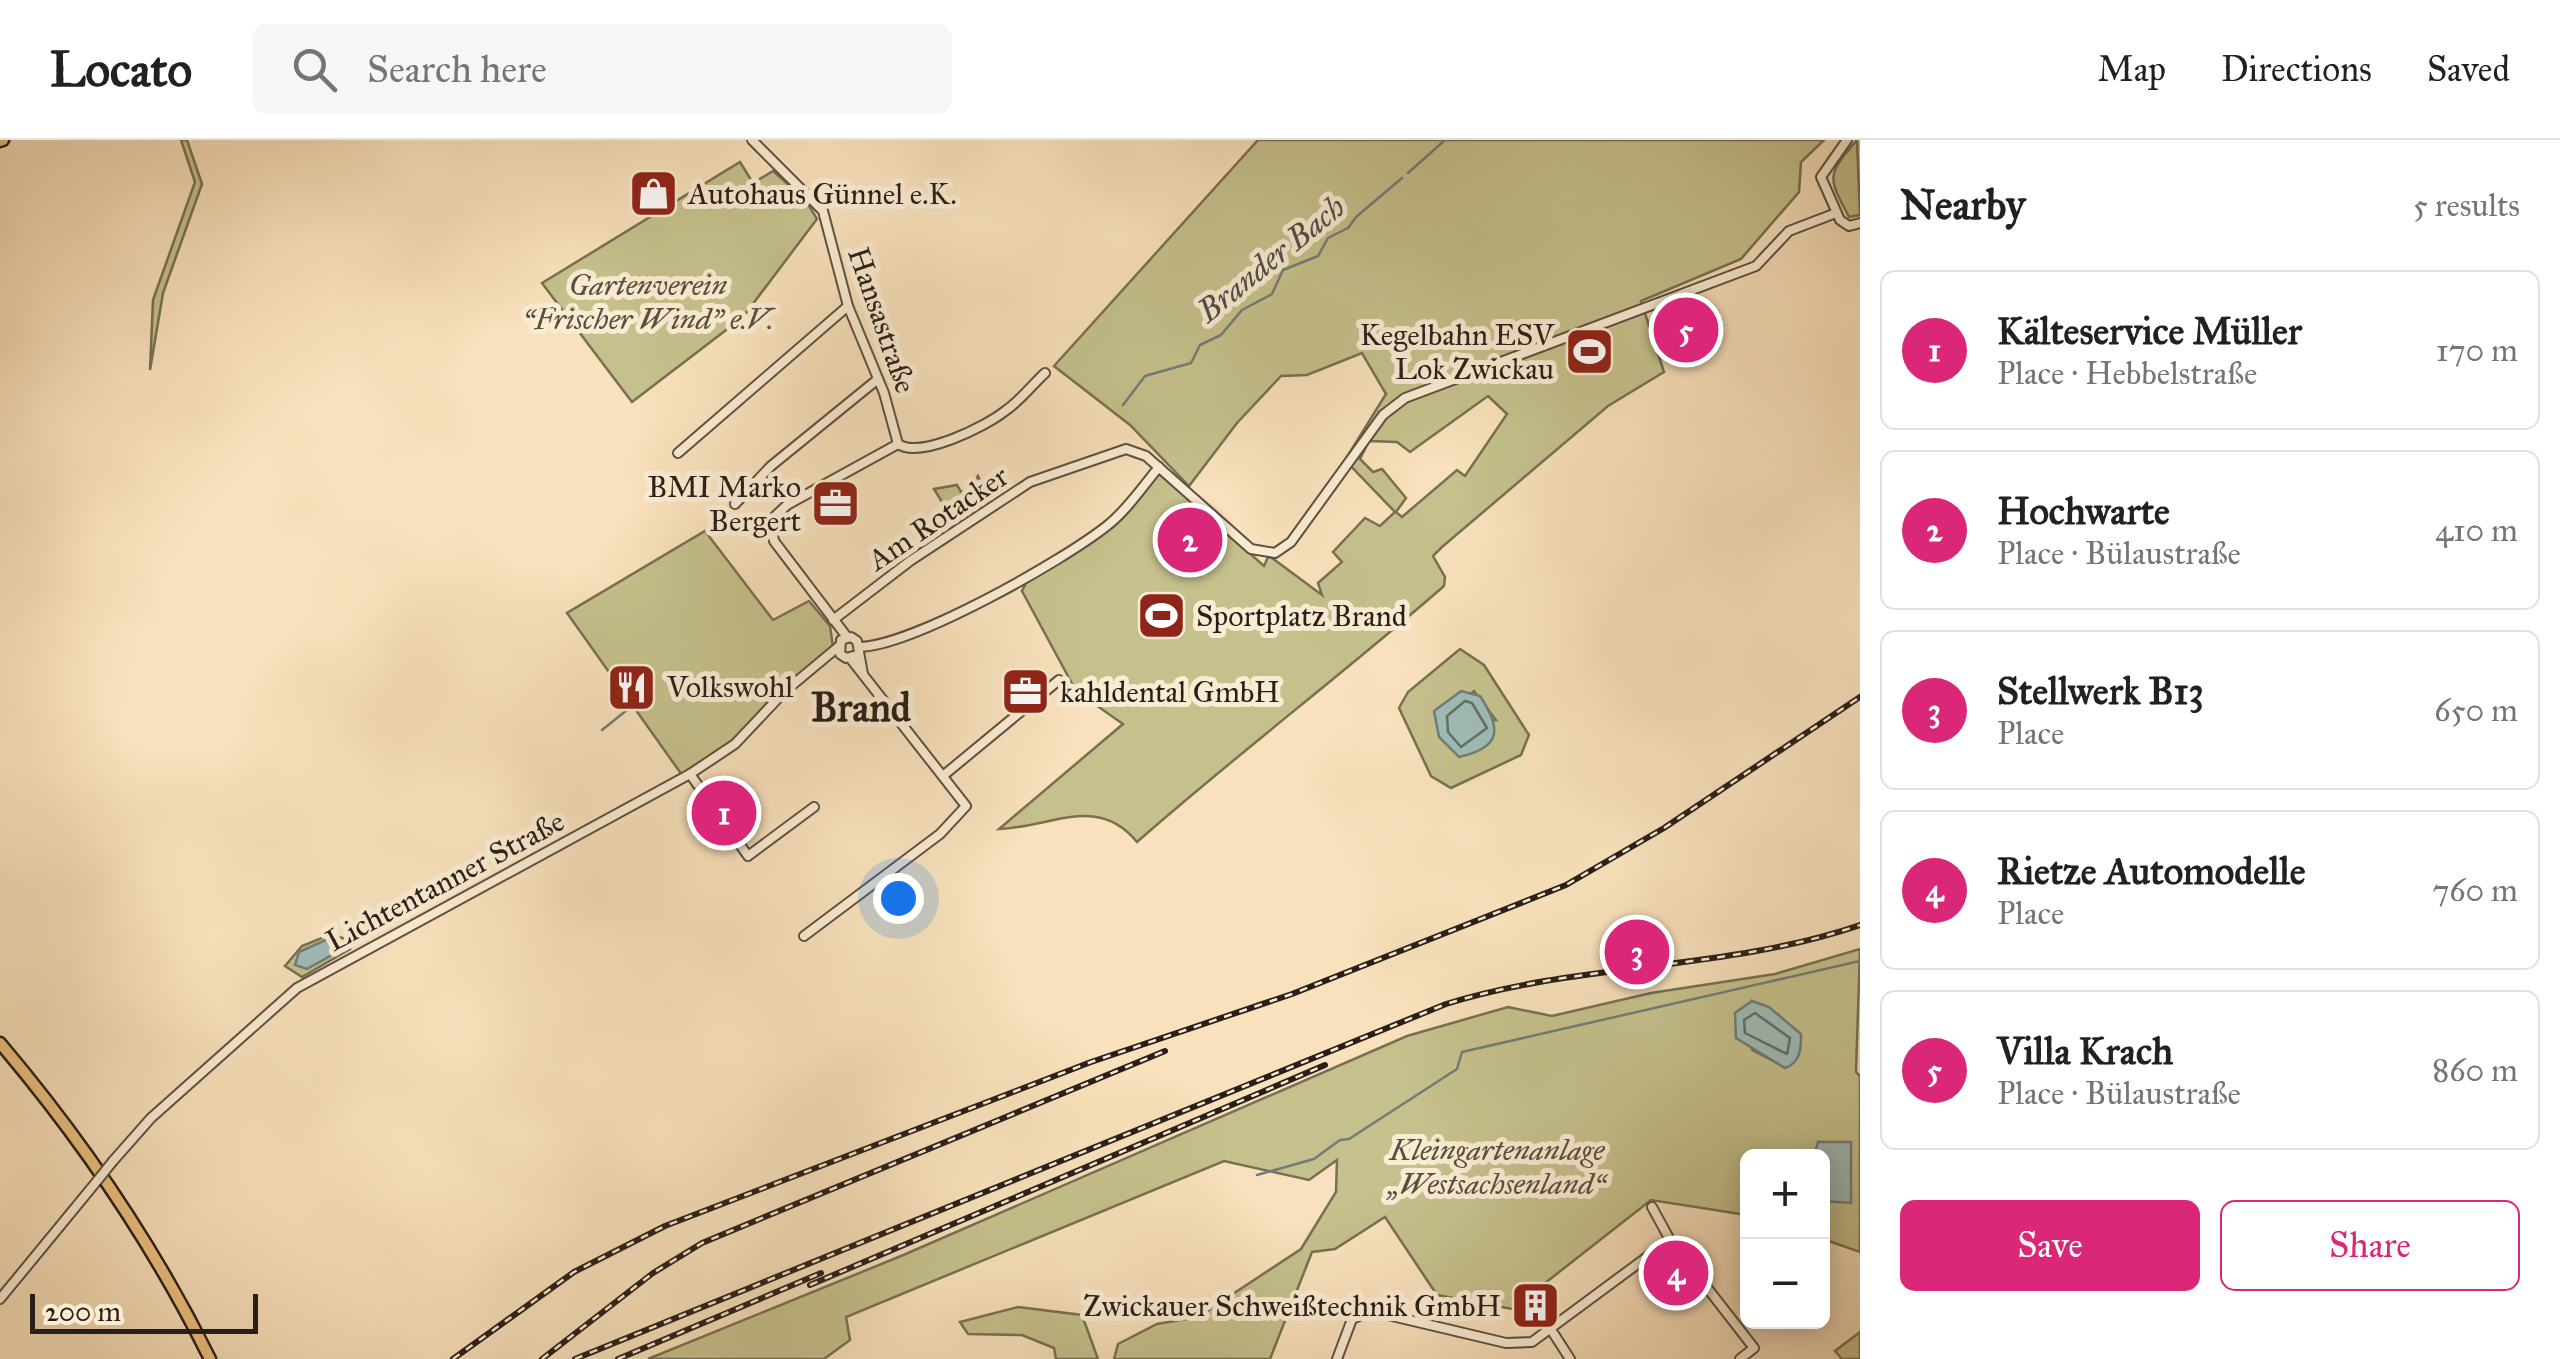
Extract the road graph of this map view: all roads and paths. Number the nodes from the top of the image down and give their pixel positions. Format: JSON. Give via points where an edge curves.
{"nodes":[{"id":1,"x":752,"y":140,"type":"edge"},
{"id":2,"x":1848,"y":140,"type":"edge"},
{"id":3,"x":1836,"y":213,"type":"junction"},
{"id":4,"x":1860,"y":223,"type":"edge"},
{"id":5,"x":848,"y":306,"type":"junction"},
{"id":6,"x":1045,"y":373,"type":"dead end"},
{"id":7,"x":878,"y":379,"type":"junction"},
{"id":8,"x":898,"y":444,"type":"junction"},
{"id":9,"x":678,"y":452,"type":"dead end"},
{"id":10,"x":1159,"y":468,"type":"junction"},
{"id":11,"x":734,"y":504,"type":"dead end"},
{"id":12,"x":833,"y":620,"type":"junction"},
{"id":13,"x":842,"y":641,"type":"junction"},
{"id":14,"x":852,"y":654,"type":"junction"},
{"id":15,"x":818,"y":666,"type":"junction"},
{"id":16,"x":1059,"y":680,"type":"dead end"},
{"id":17,"x":690,"y":774,"type":"junction"},
{"id":18,"x":944,"y":775,"type":"junction"},
{"id":19,"x":814,"y":808,"type":"dead end"},
{"id":20,"x":804,"y":936,"type":"dead end"},
{"id":21,"x":0,"y":1044,"type":"edge"},
{"id":22,"x":1652,"y":1207,"type":"dead end"},
{"id":23,"x":1670,"y":1240,"type":"junction"},
{"id":24,"x":0,"y":1300,"type":"edge"},
{"id":25,"x":1552,"y":1332,"type":"junction"},
{"id":26,"x":210,"y":1359,"type":"edge"},
{"id":27,"x":1336,"y":1359,"type":"edge"},
{"id":28,"x":1570,"y":1359,"type":"edge"},
{"id":29,"x":1740,"y":1359,"type":"edge"}],
"edges":[{"from":1,"to":5,"type":"street","name":"Hansastraße","via":[[823,212]]},
{"from":2,"to":3,"type":"street","via":[[1821,174]]},
{"from":3,"to":4,"type":"street","via":[[1844,225]]},
{"from":3,"to":10,"type":"street","via":[[1789,231],[1756,266],[1405,398],[1383,415],[1291,542],[1276,553],[1251,549]]},
{"from":5,"to":7,"type":"street","name":"Hansastraße"},
{"from":5,"to":9,"type":"street"},
{"from":6,"to":8,"type":"street","via":[[1005,412],[953,438],[924,449]]},
{"from":7,"to":8,"type":"street","name":"Hansastraße"},
{"from":7,"to":11,"type":"street"},
{"from":8,"to":12,"type":"street","via":[[786,505],[771,520],[774,541]]},
{"from":10,"to":12,"type":"street","name":"Am Rotacker","via":[[1132,448],[1030,482]]},
{"from":10,"to":14,"type":"street","name":"Lichtentanner Straße","via":[[1110,523],[1029,576]]},
{"from":12,"to":13,"type":"street"},
{"from":13,"to":14,"type":"street"},
{"from":13,"to":14,"type":"street","via":[[854,638]]},
{"from":13,"to":15,"type":"street","name":"Lichtentanner Straße"},
{"from":14,"to":15,"type":"street","name":"Lichtentanner Straße"},
{"from":14,"to":18,"type":"street"},
{"from":15,"to":17,"type":"street","name":"Lichtentanner Straße","via":[[734,744]]},
{"from":16,"to":18,"type":"street"},
{"from":17,"to":19,"type":"street","via":[[748,856]]},
{"from":17,"to":24,"type":"street","name":"Lichtentanner Straße","bridge":true,"via":[[297,988],[151,1118]]},
{"from":18,"to":20,"type":"street","via":[[965,812]]},
{"from":21,"to":26,"type":"main road","via":[[131,1216]]},
{"from":22,"to":23,"type":"street"},
{"from":23,"to":25,"type":"street"},
{"from":23,"to":29,"type":"street","via":[[1754,1348]]},
{"from":25,"to":27,"type":"street","via":[[1532,1342],[1506,1343],[1371,1310],[1352,1319]]},
{"from":25,"to":28,"type":"street"}]}
